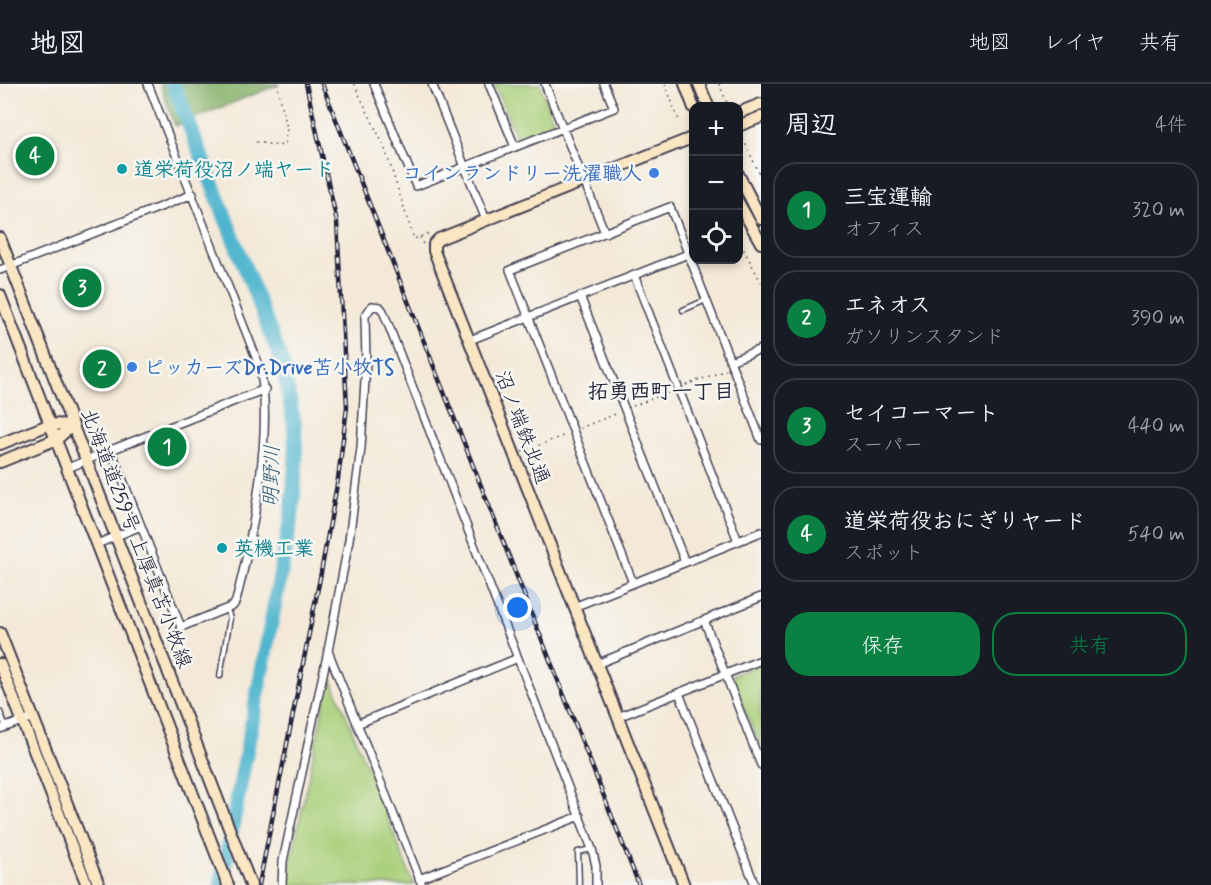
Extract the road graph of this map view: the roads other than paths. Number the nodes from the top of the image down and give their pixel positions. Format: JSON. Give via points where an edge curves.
{"nodes":[{"id":1,"x":148,"y":84,"type":"edge"},
{"id":2,"x":374,"y":84,"type":"edge"},
{"id":3,"x":432,"y":84,"type":"edge"},
{"id":4,"x":489,"y":84,"type":"edge"},
{"id":5,"x":545,"y":84,"type":"edge"},
{"id":6,"x":604,"y":84,"type":"edge"},
{"id":7,"x":685,"y":84,"type":"edge"},
{"id":8,"x":699,"y":84,"type":"edge"},
{"id":9,"x":691,"y":102,"type":"edge"},
{"id":10,"x":706,"y":102,"type":"edge"},
{"id":11,"x":761,"y":104,"type":"edge"},
{"id":12,"x":743,"y":111,"type":"edge"},
{"id":13,"x":761,"y":117,"type":"edge"},
{"id":14,"x":743,"y":124,"type":"edge"},
{"id":15,"x":563,"y":128,"type":"junction"},
{"id":16,"x":689,"y":139,"type":"edge"},
{"id":17,"x":515,"y":147,"type":"junction"},
{"id":18,"x":465,"y":166,"type":"junction"},
{"id":19,"x":584,"y":181,"type":"junction"},
{"id":20,"x":743,"y":184,"type":"edge"},
{"id":21,"x":193,"y":194,"type":"junction"},
{"id":22,"x":742,"y":210,"type":"edge"},
{"id":23,"x":761,"y":219,"type":"edge"},
{"id":24,"x":486,"y":220,"type":"junction"},
{"id":25,"x":605,"y":233,"type":"junction"},
{"id":26,"x":0,"y":238,"type":"edge"},
{"id":27,"x":761,"y":243,"type":"edge"},
{"id":28,"x":688,"y":254,"type":"junction"},
{"id":29,"x":11,"y":266,"type":"junction"},
{"id":30,"x":0,"y":270,"type":"edge"},
{"id":31,"x":634,"y":275,"type":"junction"},
{"id":32,"x":0,"y":295,"type":"edge"},
{"id":33,"x":580,"y":296,"type":"junction"},
{"id":34,"x":706,"y":300,"type":"junction"},
{"id":35,"x":682,"y":310,"type":"dead end"},
{"id":36,"x":528,"y":317,"type":"junction"},
{"id":37,"x":470,"y":340,"type":"junction"},
{"id":38,"x":761,"y":349,"type":"edge"},
{"id":39,"x":731,"y":364,"type":"junction"},
{"id":40,"x":265,"y":389,"type":"junction"},
{"id":41,"x":51,"y":424,"type":"junction"},
{"id":42,"x":73,"y":425,"type":"junction"},
{"id":43,"x":57,"y":439,"type":"junction"},
{"id":44,"x":761,"y":440,"type":"edge"},
{"id":45,"x":0,"y":444,"type":"edge"},
{"id":46,"x":111,"y":450,"type":"junction"},
{"id":47,"x":87,"y":460,"type":"junction"},
{"id":48,"x":0,"y":462,"type":"edge"},
{"id":49,"x":68,"y":468,"type":"junction"},
{"id":50,"x":141,"y":526,"type":"junction"},
{"id":51,"x":761,"y":532,"type":"edge"},
{"id":52,"x":116,"y":536,"type":"junction"},
{"id":53,"x":738,"y":541,"type":"junction"},
{"id":54,"x":97,"y":544,"type":"junction"},
{"id":55,"x":686,"y":562,"type":"junction"},
{"id":56,"x":633,"y":583,"type":"junction"},
{"id":57,"x":761,"y":597,"type":"edge"},
{"id":58,"x":574,"y":607,"type":"junction"},
{"id":59,"x":226,"y":609,"type":"junction"},
{"id":60,"x":704,"y":620,"type":"junction"},
{"id":61,"x":0,"y":633,"type":"edge"},
{"id":62,"x":328,"y":651,"type":"junction"},
{"id":63,"x":519,"y":658,"type":"junction"},
{"id":64,"x":761,"y":660,"type":"edge"},
{"id":65,"x":0,"y":664,"type":"edge"},
{"id":66,"x":597,"y":664,"type":"junction"},
{"id":67,"x":725,"y":674,"type":"junction"},
{"id":68,"x":220,"y":676,"type":"dead end"},
{"id":69,"x":679,"y":693,"type":"junction"},
{"id":70,"x":0,"y":712,"type":"edge"},
{"id":71,"x":618,"y":717,"type":"junction"},
{"id":72,"x":28,"y":718,"type":"junction"},
{"id":73,"x":357,"y":724,"type":"junction"},
{"id":74,"x":3,"y":728,"type":"edge"},
{"id":75,"x":759,"y":754,"type":"edge"},
{"id":76,"x":761,"y":765,"type":"edge"},
{"id":77,"x":580,"y":816,"type":"junction"},
{"id":78,"x":592,"y":849,"type":"junction"},
{"id":79,"x":420,"y":882,"type":"edge"},
{"id":80,"x":87,"y":885,"type":"edge"},
{"id":81,"x":99,"y":885,"type":"edge"},
{"id":82,"x":228,"y":885,"type":"edge"},
{"id":83,"x":251,"y":885,"type":"edge"},
{"id":84,"x":282,"y":885,"type":"edge"},
{"id":85,"x":579,"y":885,"type":"edge"},
{"id":86,"x":596,"y":885,"type":"edge"},
{"id":87,"x":684,"y":885,"type":"edge"},
{"id":88,"x":755,"y":885,"type":"edge"}],
"edges":[{"from":1,"to":21,"type":"street"},
{"from":2,"to":18,"type":"street","via":[[416,186]]},
{"from":3,"to":18,"type":"street"},
{"from":4,"to":17,"type":"street"},
{"from":5,"to":15,"type":"street"},
{"from":6,"to":15,"type":"street","via":[[614,108]]},
{"from":7,"to":9,"type":"street"},
{"from":8,"to":10,"type":"street"},
{"from":11,"to":12,"type":"street"},
{"from":13,"to":14,"type":"street"},
{"from":15,"to":17,"type":"street"},
{"from":15,"to":19,"type":"street"},
{"from":16,"to":19,"type":"street","name":"沼ノ端鉄北通"},
{"from":17,"to":18,"type":"street"},
{"from":18,"to":24,"type":"street"},
{"from":19,"to":24,"type":"street","name":"沼ノ端鉄北通"},
{"from":19,"to":25,"type":"street"},
{"from":20,"to":23,"type":"street"},
{"from":21,"to":29,"type":"street"},
{"from":21,"to":40,"type":"street"},
{"from":22,"to":27,"type":"street"},
{"from":24,"to":37,"type":"street","name":"沼ノ端鉄北通","via":[[434,244]]},
{"from":25,"to":28,"type":"street","via":[[670,207]]},
{"from":25,"to":36,"type":"street","via":[[510,270]]},
{"from":26,"to":29,"type":"street","name":"北海道道259号 上厚真苫小牧線"},
{"from":28,"to":31,"type":"street"},
{"from":28,"to":34,"type":"street"},
{"from":29,"to":30,"type":"street"},
{"from":29,"to":42,"type":"street","name":"北海道道259号 上厚真苫小牧線"},
{"from":31,"to":33,"type":"street"},
{"from":31,"to":53,"type":"street"},
{"from":32,"to":41,"type":"street","name":"北海道道259号 上厚真苫小牧線"},
{"from":33,"to":36,"type":"street"},
{"from":33,"to":55,"type":"street"},
{"from":34,"to":35,"type":"lane"},
{"from":34,"to":39,"type":"street"},
{"from":36,"to":37,"type":"street"},
{"from":36,"to":56,"type":"street"},
{"from":37,"to":58,"type":"street","name":"沼ノ端鉄北通"},
{"from":38,"to":39,"type":"street"},
{"from":39,"to":44,"type":"street"},
{"from":40,"to":46,"type":"street"},
{"from":40,"to":59,"type":"street","via":[[249,542],[236,601]]},
{"from":41,"to":42,"type":"street"},
{"from":41,"to":43,"type":"street","name":"北海道道259号 上厚真苫小牧線"},
{"from":41,"to":45,"type":"street"},
{"from":42,"to":43,"type":"street"},
{"from":42,"to":47,"type":"street","name":"北海道道259号 上厚真苫小牧線"},
{"from":43,"to":48,"type":"street"},
{"from":43,"to":49,"type":"street","name":"北海道道259号 上厚真苫小牧線"},
{"from":46,"to":47,"type":"street"},
{"from":46,"to":50,"type":"street"},
{"from":47,"to":49,"type":"street"},
{"from":47,"to":52,"type":"street","name":"北海道道259号 上厚真苫小牧線"},
{"from":49,"to":54,"type":"street","name":"北海道道259号 上厚真苫小牧線"},
{"from":50,"to":52,"type":"street"},
{"from":50,"to":59,"type":"street","via":[[181,627]]},
{"from":51,"to":53,"type":"street"},
{"from":52,"to":54,"type":"street"},
{"from":52,"to":83,"type":"street","name":"北海道道259号 上厚真苫小牧線"},
{"from":53,"to":55,"type":"street"},
{"from":54,"to":82,"type":"street","name":"北海道道259号 上厚真苫小牧線"},
{"from":55,"to":56,"type":"street"},
{"from":56,"to":58,"type":"street"},
{"from":57,"to":60,"type":"street"},
{"from":58,"to":66,"type":"street","name":"沼ノ端鉄北通"},
{"from":59,"to":68,"type":"lane","via":[[230,618]]},
{"from":60,"to":66,"type":"street"},
{"from":60,"to":67,"type":"street"},
{"from":61,"to":72,"type":"street"},
{"from":62,"to":63,"type":"street","via":[[361,448],[365,316],[368,308],[376,306],[383,311]]},
{"from":62,"to":73,"type":"street"},
{"from":62,"to":84,"type":"street","via":[[283,861]]},
{"from":63,"to":73,"type":"street"},
{"from":63,"to":77,"type":"street"},
{"from":64,"to":67,"type":"street"},
{"from":65,"to":72,"type":"street"},
{"from":66,"to":71,"type":"street","name":"沼ノ端鉄北通"},
{"from":67,"to":69,"type":"street"},
{"from":67,"to":75,"type":"street"},
{"from":69,"to":71,"type":"street"},
{"from":69,"to":88,"type":"street"},
{"from":70,"to":74,"type":"lane"},
{"from":71,"to":87,"type":"street","name":"沼ノ端鉄北通"},
{"from":72,"to":74,"type":"street"},
{"from":72,"to":80,"type":"street"},
{"from":72,"to":81,"type":"street"},
{"from":73,"to":79,"type":"street"},
{"from":75,"to":76,"type":"street"},
{"from":77,"to":78,"type":"street"},
{"from":77,"to":79,"type":"street"},
{"from":78,"to":85,"type":"lane","via":[[578,852]]},
{"from":78,"to":86,"type":"street"}]}
